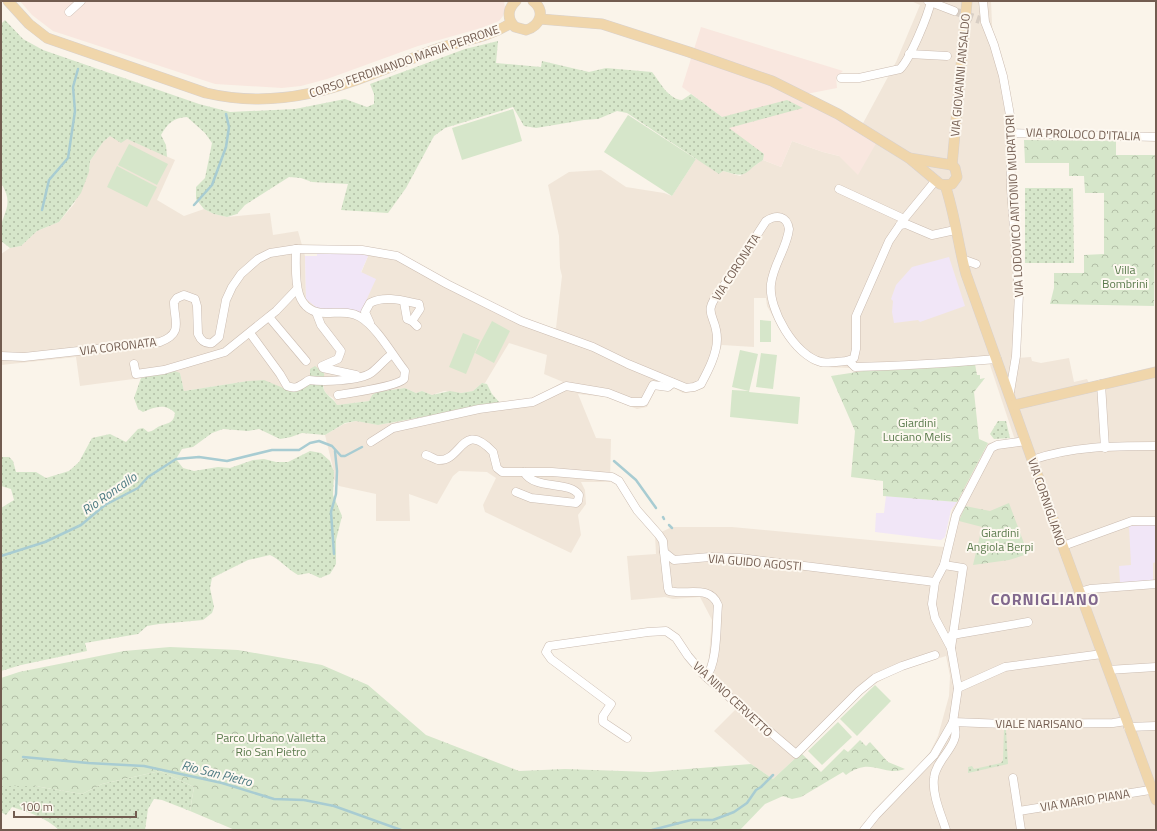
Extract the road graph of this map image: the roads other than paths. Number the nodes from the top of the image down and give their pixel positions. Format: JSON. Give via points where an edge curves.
{"nodes":[{"id":1,"x":8,"y":1,"type":"edge"},
{"id":2,"x":81,"y":1,"type":"edge"},
{"id":3,"x":516,"y":1,"type":"edge"},
{"id":4,"x":533,"y":1,"type":"edge"},
{"id":5,"x":930,"y":1,"type":"edge"},
{"id":6,"x":967,"y":1,"type":"edge"},
{"id":7,"x":984,"y":1,"type":"edge"},
{"id":8,"x":954,"y":11,"type":"tunnel mouth"},
{"id":9,"x":68,"y":12,"type":"dead end"},
{"id":10,"x":540,"y":20,"type":"junction"},
{"id":11,"x":511,"y":23,"type":"junction"},
{"id":12,"x":909,"y":54,"type":"junction"},
{"id":13,"x":947,"y":56,"type":"dead end"},
{"id":14,"x":841,"y":78,"type":"dead end"},
{"id":15,"x":1010,"y":133,"type":"junction"},
{"id":16,"x":1156,"y":137,"type":"edge"},
{"id":17,"x":953,"y":149,"type":"junction"},
{"id":18,"x":911,"y":160,"type":"junction"},
{"id":19,"x":941,"y":164,"type":"junction"},
{"id":20,"x":952,"y":165,"type":"junction"},
{"id":21,"x":945,"y":183,"type":"junction"},
{"id":22,"x":839,"y":189,"type":"dead end"},
{"id":23,"x":902,"y":222,"type":"junction"},
{"id":24,"x":955,"y":230,"type":"junction"},
{"id":25,"x":296,"y":249,"type":"junction"},
{"id":26,"x":962,"y":259,"type":"junction"},
{"id":27,"x":976,"y":264,"type":"dead end"},
{"id":28,"x":297,"y":289,"type":"junction"},
{"id":29,"x":404,"y":302,"type":"junction"},
{"id":30,"x":316,"y":312,"type":"junction"},
{"id":31,"x":269,"y":317,"type":"junction"},
{"id":32,"x":375,"y":332,"type":"junction"},
{"id":33,"x":250,"y":333,"type":"junction"},
{"id":34,"x":392,"y":354,"type":"junction"},
{"id":35,"x":1,"y":356,"type":"edge"},
{"id":36,"x":997,"y":359,"type":"junction"},
{"id":37,"x":306,"y":361,"type":"dead end"},
{"id":38,"x":849,"y":361,"type":"junction"},
{"id":39,"x":134,"y":364,"type":"dead end"},
{"id":40,"x":1156,"y":372,"type":"edge"},
{"id":41,"x":359,"y":376,"type":"junction"},
{"id":42,"x":673,"y":383,"type":"junction"},
{"id":43,"x":1101,"y":384,"type":"junction"},
{"id":44,"x":1010,"y":392,"type":"junction"},
{"id":45,"x":338,"y":395,"type":"dead end"},
{"id":46,"x":1014,"y":405,"type":"junction"},
{"id":47,"x":1026,"y":441,"type":"junction"},
{"id":48,"x":371,"y":442,"type":"dead end"},
{"id":49,"x":1156,"y":446,"type":"edge"},
{"id":50,"x":1105,"y":448,"type":"junction"},
{"id":51,"x":426,"y":455,"type":"dead end"},
{"id":52,"x":1032,"y":460,"type":"junction"},
{"id":53,"x":524,"y":472,"type":"junction"},
{"id":54,"x":516,"y":492,"type":"dead end"},
{"id":55,"x":1156,"y":520,"type":"edge"},
{"id":56,"x":1063,"y":546,"type":"junction"},
{"id":57,"x":664,"y":552,"type":"junction"},
{"id":58,"x":944,"y":565,"type":"junction"},
{"id":59,"x":935,"y":582,"type":"junction"},
{"id":60,"x":1156,"y":584,"type":"edge"},
{"id":61,"x":1079,"y":592,"type":"junction"},
{"id":62,"x":1028,"y":622,"type":"dead end"},
{"id":63,"x":952,"y":636,"type":"junction"},
{"id":64,"x":951,"y":648,"type":"junction"},
{"id":65,"x":1102,"y":654,"type":"junction"},
{"id":66,"x":935,"y":655,"type":"dead end"},
{"id":67,"x":1156,"y":667,"type":"edge"},
{"id":68,"x":1108,"y":670,"type":"junction"},
{"id":69,"x":706,"y":677,"type":"junction"},
{"id":70,"x":958,"y":688,"type":"junction"},
{"id":71,"x":953,"y":722,"type":"junction"},
{"id":72,"x":1127,"y":724,"type":"junction"},
{"id":73,"x":1156,"y":726,"type":"edge"},
{"id":74,"x":627,"y":738,"type":"dead end"},
{"id":75,"x":1013,"y":778,"type":"dead end"},
{"id":76,"x":1154,"y":789,"type":"edge"},
{"id":77,"x":1156,"y":800,"type":"edge"},
{"id":78,"x":1019,"y":811,"type":"junction"},
{"id":79,"x":864,"y":830,"type":"edge"},
{"id":80,"x":946,"y":830,"type":"edge"},
{"id":81,"x":1020,"y":830,"type":"edge"}],
"edges":[{"from":1,"to":11,"type":"main road","name":"CORSO FERDINANDO MARIA PERRONE","via":[[29,24],[47,38],[206,93],[254,100],[302,96],[329,89]]},
{"from":2,"to":9,"type":"street"},
{"from":3,"to":11,"type":"main road","via":[[510,9]]},
{"from":4,"to":10,"type":"main road","via":[[539,8]]},
{"from":5,"to":8,"type":"street"},
{"from":5,"to":12,"type":"street","via":[[929,10]]},
{"from":6,"to":17,"type":"main road","name":"VIA GIOVANNI ANSALDO"},
{"from":7,"to":15,"type":"street","name":"VIA LODOVICO ANTONIO MURATORI","via":[[983,21],[994,44],[1003,76]]},
{"from":10,"to":11,"type":"main road","via":[[537,25],[526,30]]},
{"from":10,"to":18,"type":"main road","via":[[602,24],[772,82],[838,114]]},
{"from":12,"to":13,"type":"street"},
{"from":12,"to":14,"type":"street","via":[[902,67],[897,70],[855,79]]},
{"from":15,"to":16,"type":"street","name":"VIA PROLOCO D'ITALIA"},
{"from":15,"to":44,"type":"street","name":"VIA LODOVICO ANTONIO MURATORI","via":[[1011,189],[1019,294],[1016,356]]},
{"from":17,"to":19,"type":"main road","name":"VIA GIOVANNI ANSALDO"},
{"from":17,"to":20,"type":"main road","name":"VIA GIOVANNI ANSALDO"},
{"from":18,"to":19,"type":"main road"},
{"from":18,"to":21,"type":"main road"},
{"from":19,"to":20,"type":"main road"},
{"from":19,"to":21,"type":"main road","via":[[936,171]]},
{"from":20,"to":21,"type":"main road","name":"VIA CORNIGLIANO","via":[[957,177]]},
{"from":21,"to":23,"type":"street"},
{"from":21,"to":24,"type":"main road","name":"VIA CORNIGLIANO"},
{"from":22,"to":23,"type":"street"},
{"from":23,"to":24,"type":"street","via":[[932,235]]},
{"from":23,"to":38,"type":"street","via":[[889,241],[856,316],[856,349],[854,358]]},
{"from":24,"to":26,"type":"main road","name":"VIA CORNIGLIANO"},
{"from":25,"to":28,"type":"street"},
{"from":25,"to":35,"type":"street","name":"VIA CORONATA","via":[[270,253],[258,259],[241,274],[226,300],[219,337],[212,344],[205,343],[198,334],[195,299],[184,295],[174,302],[176,328],[172,337],[160,342],[24,357]]},
{"from":25,"to":42,"type":"street","name":"VIA CORONATA","via":[[362,250],[397,256],[522,321],[593,347]]},
{"from":26,"to":27,"type":"street"},
{"from":26,"to":36,"type":"main road","name":"VIA CORNIGLIANO"},
{"from":28,"to":30,"type":"street","via":[[302,302]]},
{"from":28,"to":31,"type":"street"},
{"from":29,"to":29,"type":"street","via":[[419,304],[415,323],[407,319]]},
{"from":29,"to":32,"type":"street","via":[[385,299],[370,303],[364,312]]},
{"from":30,"to":32,"type":"street","via":[[349,312],[361,318]]},
{"from":30,"to":41,"type":"street","via":[[321,325],[341,351],[338,359],[322,366],[323,368]]},
{"from":31,"to":33,"type":"street"},
{"from":31,"to":37,"type":"street"},
{"from":32,"to":34,"type":"street"},
{"from":33,"to":39,"type":"street","via":[[225,352],[164,370],[136,374]]},
{"from":33,"to":41,"type":"street","via":[[287,386],[298,388],[309,380]]},
{"from":34,"to":41,"type":"street","via":[[370,374]]},
{"from":34,"to":45,"type":"street","via":[[405,371],[401,382]]},
{"from":36,"to":38,"type":"street","via":[[913,366],[855,367]]},
{"from":36,"to":44,"type":"main road","name":"VIA CORNIGLIANO"},
{"from":38,"to":42,"type":"street","name":"VIA CORONATA","via":[[821,362],[802,352],[775,311],[771,284],[789,229],[787,221],[778,216],[766,221],[712,300],[710,311],[717,332],[717,346],[701,384],[686,388]]},
{"from":40,"to":43,"type":"main road"},
{"from":42,"to":48,"type":"street","via":[[668,387],[653,385],[644,402],[638,403],[608,393],[566,386],[533,402],[479,409],[393,428]]},
{"from":43,"to":46,"type":"main road"},
{"from":43,"to":50,"type":"street"},
{"from":44,"to":46,"type":"main road","name":"VIA CORNIGLIANO"},
{"from":46,"to":47,"type":"main road","name":"VIA CORNIGLIANO"},
{"from":47,"to":52,"type":"main road","name":"VIA CORNIGLIANO"},
{"from":47,"to":58,"type":"street","via":[[991,448],[956,515]]},
{"from":49,"to":50,"type":"street"},
{"from":50,"to":52,"type":"street","via":[[1076,448]]},
{"from":51,"to":53,"type":"street","via":[[437,460],[447,458],[455,453],[462,443],[475,440],[493,452],[499,471]]},
{"from":52,"to":56,"type":"main road","name":"VIA CORNIGLIANO"},
{"from":53,"to":54,"type":"street","via":[[533,482],[576,491],[579,495],[578,501],[531,498]]},
{"from":53,"to":57,"type":"street","via":[[612,477],[619,481],[637,510],[663,541]]},
{"from":55,"to":56,"type":"street","via":[[1132,521]]},
{"from":56,"to":61,"type":"main road","name":"VIA CORNIGLIANO"},
{"from":57,"to":59,"type":"street","name":"VIA GUIDO AGOSTI","via":[[678,560],[740,558]]},
{"from":57,"to":69,"type":"street","via":[[669,591],[706,593],[714,597],[718,605],[713,661]]},
{"from":58,"to":59,"type":"street"},
{"from":58,"to":63,"type":"street","via":[[963,568]]},
{"from":59,"to":64,"type":"street","via":[[932,604],[935,618]]},
{"from":60,"to":61,"type":"street"},
{"from":61,"to":65,"type":"main road","name":"VIA CORNIGLIANO"},
{"from":62,"to":63,"type":"street"},
{"from":63,"to":64,"type":"street"},
{"from":64,"to":70,"type":"street"},
{"from":65,"to":68,"type":"main road","name":"VIA CORNIGLIANO"},
{"from":65,"to":70,"type":"street","via":[[1005,667]]},
{"from":66,"to":69,"type":"street","name":"VIA NINO CERVETTO","via":[[875,678],[796,754]]},
{"from":67,"to":68,"type":"street"},
{"from":68,"to":72,"type":"main road","name":"VIA CORNIGLIANO"},
{"from":69,"to":74,"type":"street","name":"VIA NINO CERVETTO","via":[[676,638],[666,631],[549,646],[546,652],[551,659],[612,704],[603,716],[603,722]]},
{"from":70,"to":71,"type":"street"},
{"from":71,"to":72,"type":"street","name":"VIALE NARISANO"},
{"from":71,"to":79,"type":"street","via":[[934,756]]},
{"from":71,"to":80,"type":"street","via":[[956,737],[934,778],[936,799]]},
{"from":72,"to":73,"type":"street","name":"VIALE NARISANO"},
{"from":72,"to":76,"type":"main road","name":"VIA CORNIGLIANO"},
{"from":75,"to":78,"type":"street"},
{"from":76,"to":77,"type":"main road","name":"VIA CORNIGLIANO"},
{"from":76,"to":78,"type":"street","name":"VIA MARIO PIANA"},
{"from":78,"to":81,"type":"street"}]}
